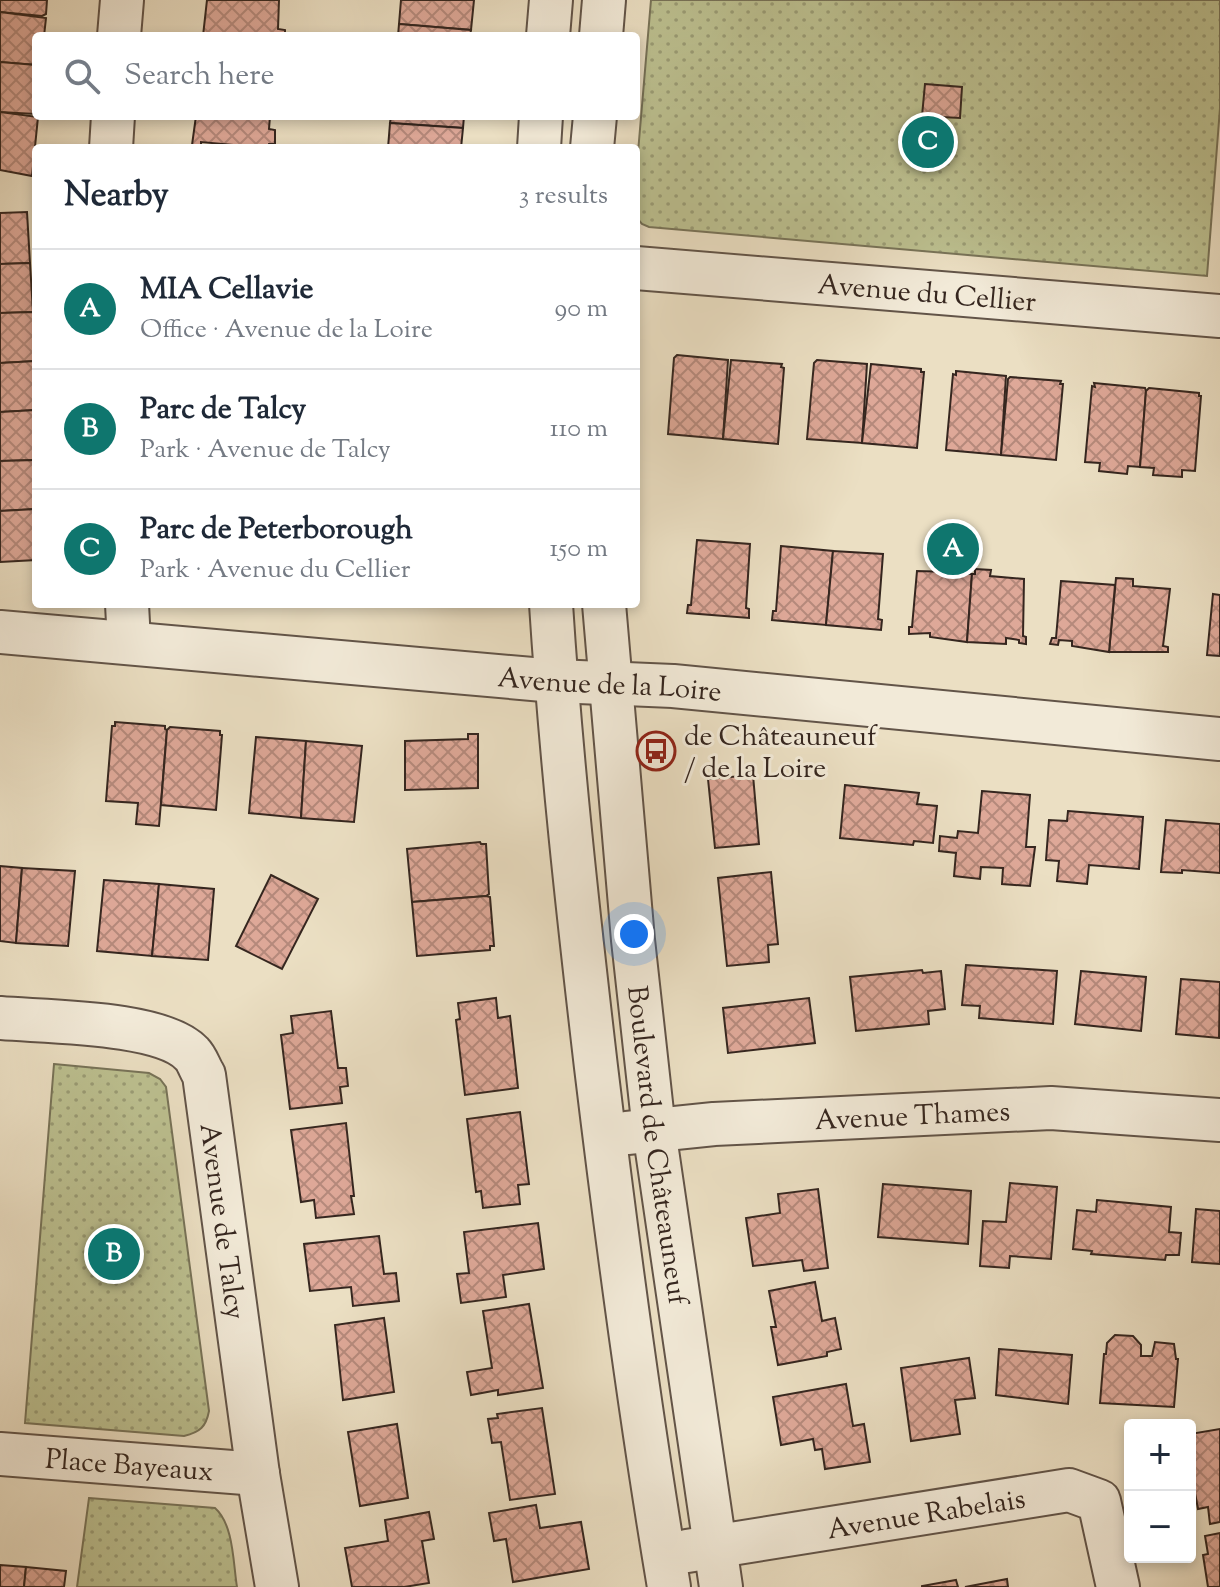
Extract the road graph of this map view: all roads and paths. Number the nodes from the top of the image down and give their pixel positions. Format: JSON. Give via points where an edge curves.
{"nodes":[{"id":1,"x":122,"y":0,"type":"edge"},
{"id":2,"x":551,"y":0,"type":"edge"},
{"id":3,"x":604,"y":0,"type":"edge"},
{"id":4,"x":119,"y":32,"type":"edge"},
{"id":5,"x":548,"y":32,"type":"edge"},
{"id":6,"x":601,"y":32,"type":"edge"},
{"id":7,"x":113,"y":120,"type":"edge"},
{"id":8,"x":541,"y":120,"type":"edge"},
{"id":9,"x":595,"y":120,"type":"edge"},
{"id":10,"x":111,"y":144,"type":"edge"},
{"id":11,"x":539,"y":144,"type":"edge"},
{"id":12,"x":592,"y":144,"type":"edge"},
{"id":13,"x":640,"y":268,"type":"edge"},
{"id":14,"x":1220,"y":316,"type":"edge"},
{"id":15,"x":551,"y":608,"type":"edge"},
{"id":16,"x":604,"y":608,"type":"edge"},
{"id":17,"x":128,"y":623,"type":"edge"},
{"id":18,"x":0,"y":632,"type":"edge"},
{"id":19,"x":555,"y":681,"type":"junction"},
{"id":20,"x":609,"y":683,"type":"junction"},
{"id":21,"x":1220,"y":739,"type":"edge"},
{"id":22,"x":0,"y":1018,"type":"edge"},
{"id":23,"x":1220,"y":1120,"type":"edge"},
{"id":24,"x":654,"y":1130,"type":"junction"},
{"id":25,"x":604,"y":1136,"type":"junction"},
{"id":26,"x":0,"y":1454,"type":"edge"},
{"id":27,"x":258,"y":1474,"type":"junction"},
{"id":28,"x":714,"y":1547,"type":"junction"},
{"id":29,"x":666,"y":1571,"type":"edge"},
{"id":30,"x":277,"y":1587,"type":"edge"},
{"id":31,"x":721,"y":1587,"type":"edge"},
{"id":32,"x":1118,"y":1587,"type":"edge"}],
"edges":[{"from":1,"to":4,"type":"street"},
{"from":2,"to":5,"type":"street"},
{"from":3,"to":6,"type":"street"},
{"from":7,"to":10,"type":"street"},
{"from":8,"to":11,"type":"street"},
{"from":9,"to":12,"type":"street"},
{"from":13,"to":14,"type":"street","name":"Avenue du Cellier"},
{"from":15,"to":19,"type":"street","name":"Boulevard de Châteauneuf"},
{"from":16,"to":20,"type":"street","name":"Boulevard de Châteauneuf"},
{"from":17,"to":18,"type":"street","name":"Avenue de la Loire"},
{"from":17,"to":19,"type":"street","name":"Avenue de la Loire"},
{"from":19,"to":20,"type":"street","name":"Avenue de la Loire"},
{"from":19,"to":25,"type":"street","name":"Boulevard de Châteauneuf"},
{"from":20,"to":21,"type":"street","name":"Avenue de la Loire"},
{"from":20,"to":24,"type":"street","name":"Boulevard de Châteauneuf"},
{"from":22,"to":27,"type":"street","name":"Avenue de Talcy","via":[[133,1029],[167,1037],[191,1053],[204,1075]]},
{"from":23,"to":24,"type":"street","name":"Avenue Thames","via":[[1051,1108]]},
{"from":24,"to":25,"type":"street","name":"Avenue Thames"},
{"from":24,"to":28,"type":"street","name":"Boulevard de Châteauneuf"},
{"from":25,"to":29,"type":"street","name":"Boulevard de Châteauneuf","via":[[630,1347]]},
{"from":26,"to":27,"type":"street","name":"Place Bayeaux"},
{"from":27,"to":30,"type":"street","name":"Avenue de Talcy"},
{"from":28,"to":29,"type":"street","name":"Avenue Rabelais"},
{"from":28,"to":31,"type":"street","name":"Boulevard de Châteauneuf"},
{"from":28,"to":32,"type":"street","name":"Avenue Rabelais","via":[[1069,1490],[1099,1501]]}]}
